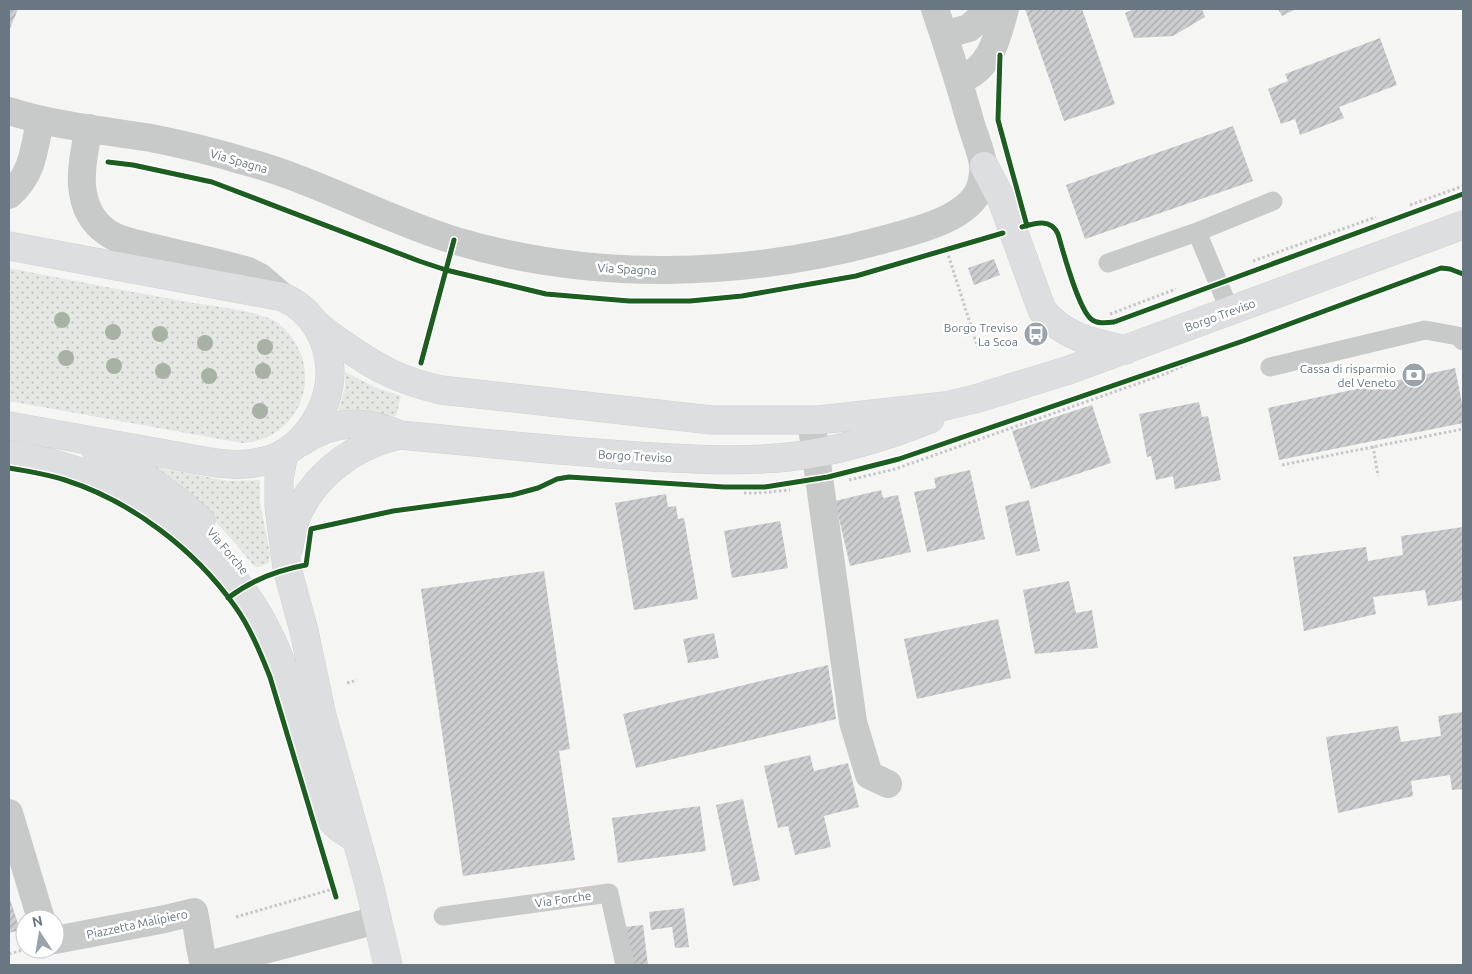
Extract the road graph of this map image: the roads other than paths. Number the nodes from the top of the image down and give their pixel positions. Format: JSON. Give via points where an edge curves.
{"nodes":[{"id":1,"x":935,"y":9,"type":"edge"},
{"id":2,"x":990,"y":9,"type":"edge"},
{"id":3,"x":1005,"y":9,"type":"edge"},
{"id":4,"x":944,"y":36,"type":"junction"},
{"id":5,"x":959,"y":80,"type":"junction"},
{"id":6,"x":9,"y":111,"type":"edge"},
{"id":7,"x":40,"y":120,"type":"junction"},
{"id":8,"x":89,"y":128,"type":"junction"},
{"id":9,"x":984,"y":166,"type":"junction"},
{"id":10,"x":9,"y":195,"type":"edge"},
{"id":11,"x":1273,"y":200,"type":"dead end"},
{"id":12,"x":1463,"y":226,"type":"edge"},
{"id":13,"x":1196,"y":232,"type":"junction"},
{"id":14,"x":9,"y":246,"type":"edge"},
{"id":15,"x":1108,"y":263,"type":"dead end"},
{"id":16,"x":283,"y":296,"type":"junction"},
{"id":17,"x":1230,"y":311,"type":"junction"},
{"id":18,"x":316,"y":324,"type":"junction"},
{"id":19,"x":1463,"y":341,"type":"edge"},
{"id":20,"x":1126,"y":350,"type":"junction"},
{"id":21,"x":1270,"y":367,"type":"dead end"},
{"id":22,"x":975,"y":399,"type":"junction"},
{"id":23,"x":812,"y":420,"type":"junction"},
{"id":24,"x":9,"y":426,"type":"edge"},
{"id":25,"x":400,"y":435,"type":"junction"},
{"id":26,"x":76,"y":439,"type":"junction"},
{"id":27,"x":289,"y":450,"type":"junction"},
{"id":28,"x":9,"y":455,"type":"edge"},
{"id":29,"x":817,"y":466,"type":"junction"},
{"id":30,"x":287,"y":568,"type":"junction"},
{"id":31,"x":322,"y":716,"type":"junction"},
{"id":32,"x":888,"y":784,"type":"dead end"},
{"id":33,"x":9,"y":813,"type":"edge"},
{"id":34,"x":357,"y":839,"type":"junction"},
{"id":35,"x":38,"y":909,"type":"edge"},
{"id":36,"x":443,"y":916,"type":"dead end"},
{"id":37,"x":376,"y":920,"type":"junction"},
{"id":38,"x":65,"y":938,"type":"edge"},
{"id":39,"x":204,"y":965,"type":"edge"},
{"id":40,"x":208,"y":965,"type":"edge"},
{"id":41,"x":388,"y":965,"type":"edge"},
{"id":42,"x":625,"y":965,"type":"edge"}],
"edges":[{"from":1,"to":4,"type":"street","name":"Via Spagna"},
{"from":2,"to":4,"type":"street","via":[[969,28]]},
{"from":3,"to":5,"type":"street","via":[[995,44],[985,61],[975,73]]},
{"from":4,"to":5,"type":"street","name":"Via Spagna"},
{"from":5,"to":9,"type":"street","name":"Via Spagna"},
{"from":6,"to":7,"type":"street","name":"Via Spagna"},
{"from":7,"to":8,"type":"street","name":"Via Spagna"},
{"from":7,"to":10,"type":"street","via":[[29,168],[22,182]]},
{"from":8,"to":9,"type":"street","name":"Via Spagna","via":[[154,139],[248,162],[454,240],[531,258],[622,270],[696,270],[771,263],[914,231],[941,221],[973,200]]},
{"from":8,"to":16,"type":"street","via":[[82,158],[82,189],[94,220],[108,233],[127,241],[248,271]]},
{"from":9,"to":20,"type":"street","via":[[1002,200],[1042,310],[1074,337]]},
{"from":11,"to":13,"type":"lane"},
{"from":12,"to":17,"type":"street","name":"Borgo Treviso"},
{"from":13,"to":15,"type":"lane"},
{"from":13,"to":17,"type":"lane"},
{"from":14,"to":16,"type":"street"},
{"from":16,"to":18,"type":"street","via":[[303,308]]},
{"from":17,"to":20,"type":"street","name":"Borgo Treviso"},
{"from":18,"to":23,"type":"street","name":"Borgo Treviso","via":[[380,369],[441,390],[712,420]]},
{"from":18,"to":27,"type":"street","via":[[326,345],[330,372],[328,390],[313,426]]},
{"from":19,"to":21,"type":"lane","via":[[1458,336],[1425,330]]},
{"from":20,"to":22,"type":"street","name":"Borgo Treviso"},
{"from":22,"to":23,"type":"street","name":"Borgo Treviso","via":[[917,410]]},
{"from":22,"to":29,"type":"street","name":"Borgo Treviso"},
{"from":23,"to":29,"type":"street"},
{"from":24,"to":26,"type":"street"},
{"from":25,"to":27,"type":"street","name":"Borgo Treviso","via":[[377,426],[353,423],[320,430]]},
{"from":25,"to":29,"type":"street","name":"Borgo Treviso","via":[[588,453],[716,460],[760,459]]},
{"from":25,"to":30,"type":"street","via":[[363,448],[320,478],[302,503],[289,544]]},
{"from":26,"to":27,"type":"street","via":[[230,464],[261,462]]},
{"from":26,"to":31,"type":"street","name":"Via Forche","via":[[159,487],[204,524],[229,550],[253,582],[285,638]]},
{"from":27,"to":30,"type":"street","name":"Via Forche","via":[[279,479],[279,507]]},
{"from":28,"to":34,"type":"street","via":[[73,470],[121,490],[165,515],[218,561],[253,604],[271,638],[330,818]]},
{"from":29,"to":32,"type":"street","via":[[853,722],[869,775]]},
{"from":30,"to":31,"type":"street","name":"Via Forche"},
{"from":31,"to":34,"type":"street","name":"Via Forche"},
{"from":33,"to":35,"type":"street"},
{"from":34,"to":37,"type":"street","name":"Via Forche"},
{"from":36,"to":42,"type":"lane","name":"Via Forche","via":[[609,893]]},
{"from":37,"to":40,"type":"street"},
{"from":37,"to":41,"type":"street","name":"Via Forche"},
{"from":38,"to":39,"type":"street","name":"Piazzetta Malipiero","via":[[194,912]]}]}
